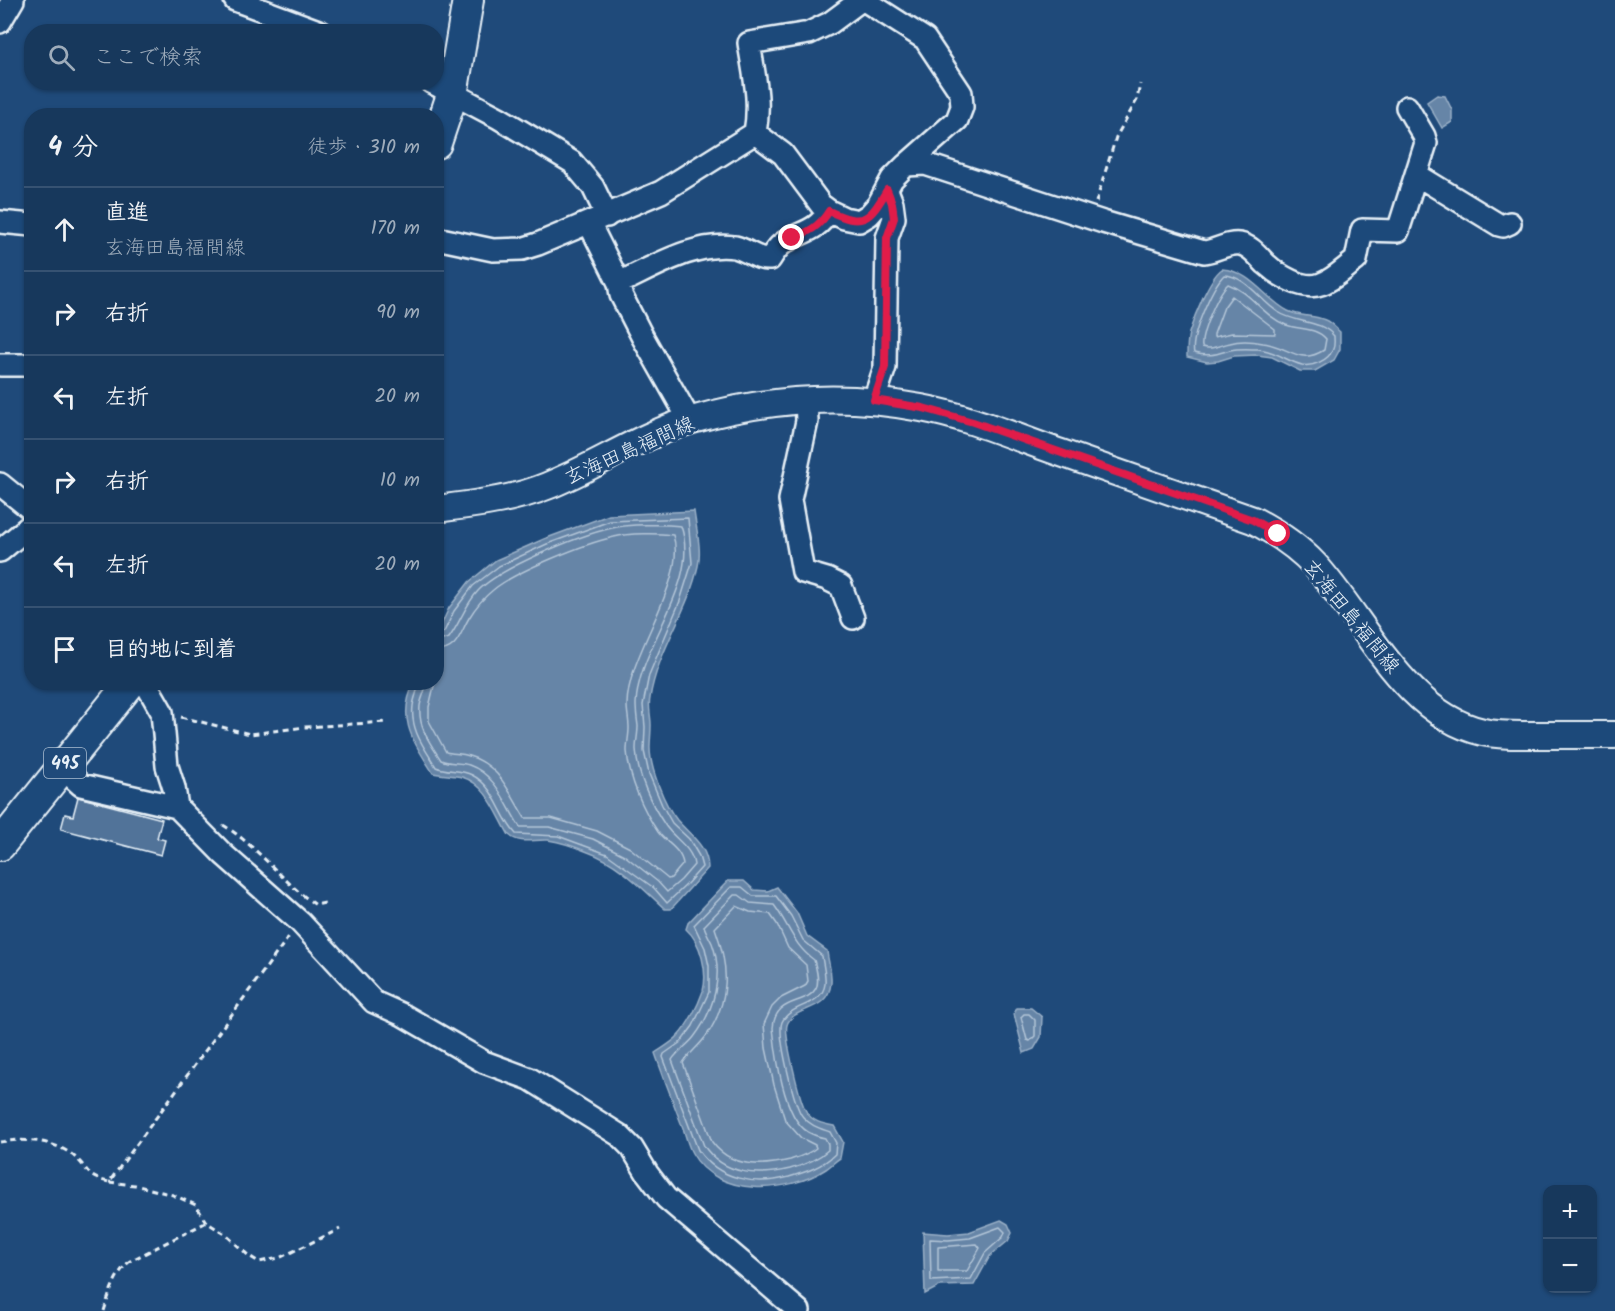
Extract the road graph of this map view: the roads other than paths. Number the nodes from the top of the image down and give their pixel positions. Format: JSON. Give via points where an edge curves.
{"nodes":[{"id":1,"x":13,"y":0,"type":"edge"},
{"id":2,"x":235,"y":0,"type":"edge"},
{"id":3,"x":468,"y":0,"type":"edge"},
{"id":4,"x":862,"y":0,"type":"edge"},
{"id":5,"x":0,"y":22,"type":"edge"},
{"id":6,"x":300,"y":24,"type":"edge"},
{"id":7,"x":444,"y":79,"type":"edge"},
{"id":8,"x":441,"y":90,"type":"edge"},
{"id":9,"x":443,"y":90,"type":"edge"},
{"id":10,"x":1407,"y":107,"type":"dead end"},
{"id":11,"x":439,"y":108,"type":"edge"},
{"id":12,"x":755,"y":133,"type":"junction"},
{"id":13,"x":906,"y":165,"type":"junction"},
{"id":14,"x":1417,"y":175,"type":"junction"},
{"id":15,"x":887,"y":190,"type":"junction"},
{"id":16,"x":829,"y":211,"type":"junction"},
{"id":17,"x":598,"y":219,"type":"junction"},
{"id":18,"x":0,"y":222,"type":"edge"},
{"id":19,"x":1510,"y":223,"type":"dead end"},
{"id":20,"x":24,"y":224,"type":"edge"},
{"id":21,"x":444,"y":240,"type":"edge"},
{"id":22,"x":619,"y":283,"type":"junction"},
{"id":23,"x":24,"y":364,"type":"edge"},
{"id":24,"x":0,"y":365,"type":"edge"},
{"id":25,"x":806,"y":399,"type":"junction"},
{"id":26,"x":874,"y":400,"type":"junction"},
{"id":27,"x":690,"y":421,"type":"junction"},
{"id":28,"x":0,"y":484,"type":"edge"},
{"id":29,"x":24,"y":504,"type":"edge"},
{"id":30,"x":444,"y":508,"type":"edge"},
{"id":31,"x":24,"y":531,"type":"edge"},
{"id":32,"x":0,"y":551,"type":"edge"},
{"id":33,"x":853,"y":618,"type":"dead end"},
{"id":34,"x":125,"y":690,"type":"edge"},
{"id":35,"x":150,"y":690,"type":"edge"},
{"id":36,"x":1615,"y":735,"type":"edge"},
{"id":37,"x":62,"y":767,"type":"junction"},
{"id":38,"x":177,"y":807,"type":"junction"},
{"id":39,"x":0,"y":845,"type":"edge"},
{"id":40,"x":799,"y":1311,"type":"edge"}],
"edges":[{"from":1,"to":5,"type":"street"},
{"from":2,"to":6,"type":"street"},
{"from":3,"to":7,"type":"highway"},
{"from":4,"to":12,"type":"street","via":[[809,33],[748,43],[759,97]]},
{"from":4,"to":13,"type":"street","via":[[925,39],[961,93],[957,120]]},
{"from":8,"to":11,"type":"highway"},
{"from":9,"to":17,"type":"street","via":[[572,162],[593,187]]},
{"from":10,"to":14,"type":"street","via":[[1426,143]]},
{"from":12,"to":16,"type":"street","via":[[783,154]]},
{"from":12,"to":17,"type":"street","via":[[661,192]]},
{"from":13,"to":14,"type":"street","via":[[925,164],[1204,252],[1227,244],[1249,247],[1270,268],[1304,285],[1320,285],[1356,260],[1362,230],[1398,231]]},
{"from":13,"to":15,"type":"street"},
{"from":14,"to":19,"type":"street","via":[[1499,225]]},
{"from":15,"to":16,"type":"street","via":[[874,210],[859,221]]},
{"from":15,"to":26,"type":"street","via":[[894,218],[887,238],[885,367]]},
{"from":16,"to":22,"type":"street","via":[[823,222],[780,245],[770,259],[760,259],[735,247],[713,247],[692,251]]},
{"from":17,"to":21,"type":"street","via":[[522,249],[493,250]]},
{"from":17,"to":22,"type":"street"},
{"from":18,"to":20,"type":"street"},
{"from":22,"to":27,"type":"street","via":[[642,336]]},
{"from":23,"to":24,"type":"street"},
{"from":25,"to":26,"type":"main road","name":"玄海田島福間線"},
{"from":25,"to":27,"type":"main road","name":"玄海田島福間線","via":[[728,410]]},
{"from":25,"to":33,"type":"street","via":[[807,421],[790,500],[803,572],[841,586]]},
{"from":26,"to":36,"type":"main road","name":"玄海田島福間線","via":[[973,422],[1253,520],[1278,534],[1315,566],[1420,698],[1460,725],[1508,735]]},
{"from":27,"to":30,"type":"main road","name":"玄海田島福間線","via":[[652,435],[548,486]]},
{"from":28,"to":29,"type":"street"},
{"from":31,"to":32,"type":"street"},
{"from":34,"to":37,"type":"highway","number":"495"},
{"from":35,"to":38,"type":"street","via":[[162,712],[167,766]]},
{"from":37,"to":38,"type":"street","via":[[81,785]]},
{"from":37,"to":39,"type":"highway","number":"495"},
{"from":38,"to":40,"type":"street","via":[[300,922],[374,1002],[484,1062],[530,1079],[619,1135],[666,1198]]}]}
